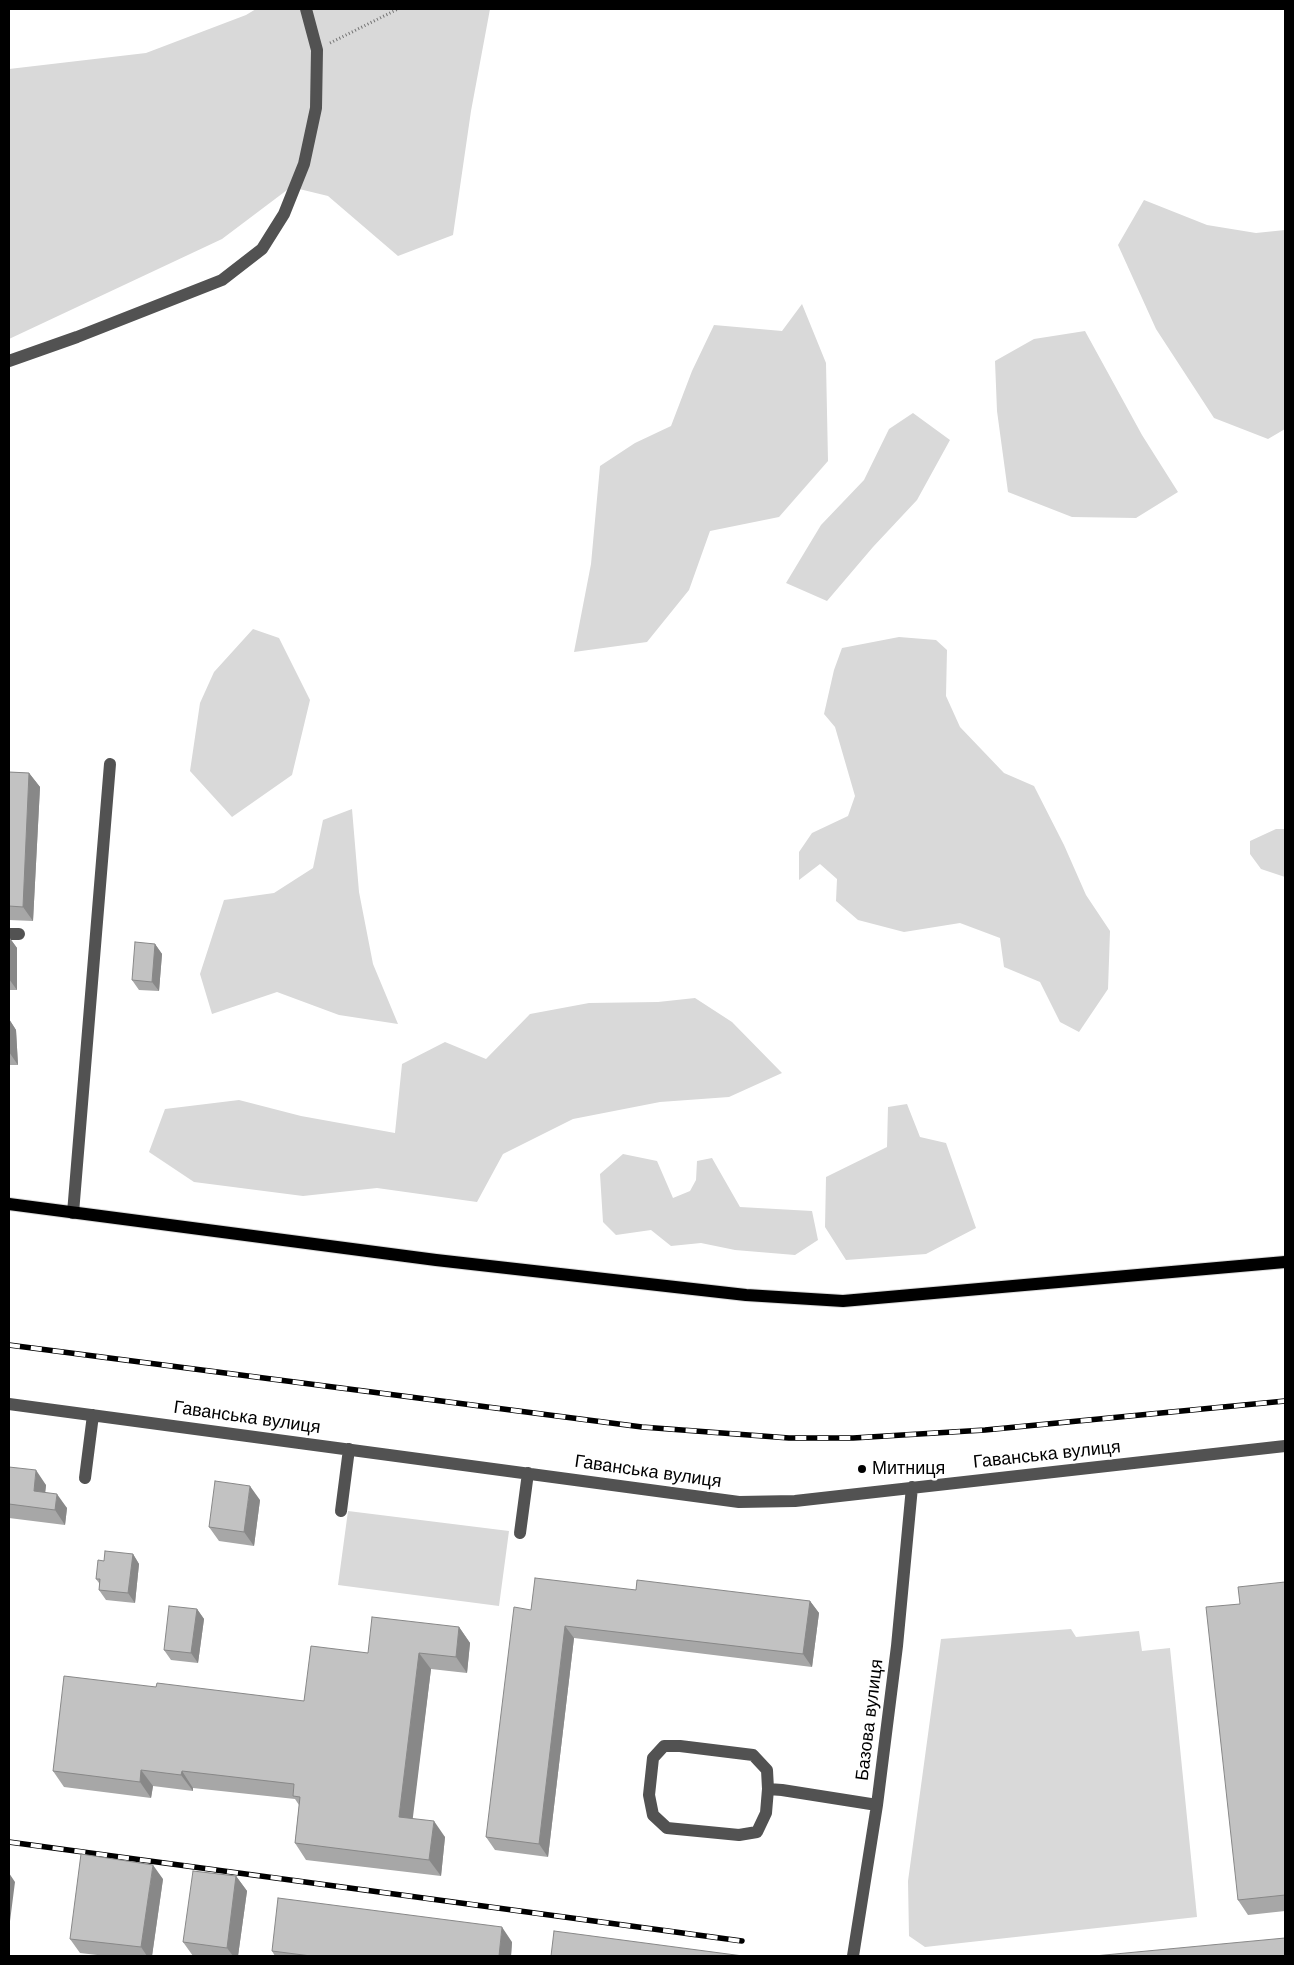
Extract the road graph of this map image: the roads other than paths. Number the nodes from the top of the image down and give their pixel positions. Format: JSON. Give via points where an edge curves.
{"nodes":[{"id":1,"x":306,"y":9,"type":"edge"},
{"id":2,"x":9,"y":361,"type":"edge"},
{"id":3,"x":110,"y":764,"type":"dead end"},
{"id":4,"x":9,"y":1204,"type":"edge"},
{"id":5,"x":73,"y":1213,"type":"junction"},
{"id":6,"x":1285,"y":1262,"type":"edge"},
{"id":7,"x":9,"y":1404,"type":"edge"},
{"id":8,"x":93,"y":1415,"type":"junction"},
{"id":9,"x":1285,"y":1446,"type":"edge"},
{"id":10,"x":348,"y":1449,"type":"junction"},
{"id":11,"x":528,"y":1473,"type":"junction"},
{"id":12,"x":85,"y":1478,"type":"dead end"},
{"id":13,"x":912,"y":1487,"type":"junction"},
{"id":14,"x":341,"y":1511,"type":"dead end"},
{"id":15,"x":520,"y":1533,"type":"dead end"},
{"id":16,"x":768,"y":1789,"type":"junction"},
{"id":17,"x":877,"y":1805,"type":"junction"},
{"id":18,"x":853,"y":1956,"type":"edge"}],
"edges":[{"from":1,"to":2,"type":"street","via":[[316,50],[316,108],[304,164],[284,214],[262,250],[222,280]]},
{"from":3,"to":5,"type":"street"},
{"from":4,"to":5,"type":"main road"},
{"from":5,"to":6,"type":"main road","via":[[436,1260],[746,1295],[843,1301]]},
{"from":7,"to":8,"type":"street","name":"Гаванська вулиця"},
{"from":8,"to":10,"type":"street","name":"Гаванська вулиця"},
{"from":8,"to":12,"type":"street"},
{"from":9,"to":13,"type":"street","name":"Гаванська вулиця"},
{"from":10,"to":11,"type":"street","name":"Гаванська вулиця"},
{"from":10,"to":14,"type":"street"},
{"from":11,"to":13,"type":"street","name":"Гаванська вулиця","via":[[739,1502],[795,1501]]},
{"from":11,"to":15,"type":"street"},
{"from":13,"to":17,"type":"street","name":"Базова вулиця"},
{"from":16,"to":16,"type":"street","via":[[766,1813],[757,1832],[739,1835],[667,1828],[652,1815],[649,1795],[653,1758],[664,1746],[753,1755],[767,1770]]},
{"from":16,"to":17,"type":"street"},
{"from":17,"to":18,"type":"street","name":"Базова вулиця"}]}
